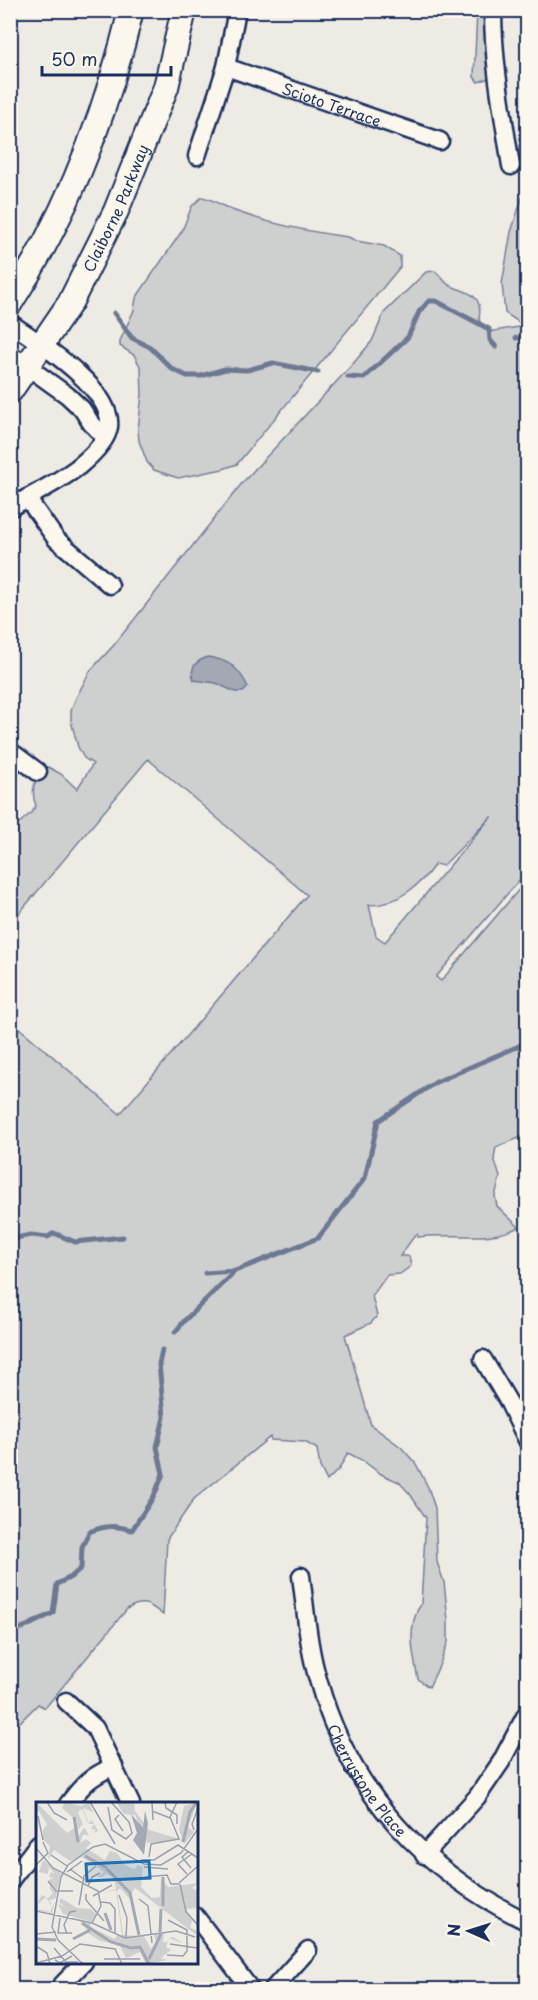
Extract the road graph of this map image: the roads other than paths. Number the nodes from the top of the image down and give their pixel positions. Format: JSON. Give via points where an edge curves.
{"nodes":[{"id":1,"x":131,"y":10,"type":"edge"},
{"id":2,"x":184,"y":10,"type":"edge"},
{"id":3,"x":237,"y":10,"type":"edge"},
{"id":4,"x":493,"y":10,"type":"edge"},
{"id":5,"x":226,"y":67,"type":"junction"},
{"id":6,"x":440,"y":141,"type":"dead end"},
{"id":7,"x":197,"y":156,"type":"dead end"},
{"id":8,"x":511,"y":166,"type":"dead end"},
{"id":9,"x":10,"y":303,"type":"edge"},
{"id":10,"x":10,"y":323,"type":"edge"},
{"id":11,"x":42,"y":345,"type":"junction"},
{"id":12,"x":19,"y":360,"type":"edge"},
{"id":13,"x":10,"y":391,"type":"edge"},
{"id":14,"x":105,"y":437,"type":"junction"},
{"id":15,"x":27,"y":498,"type":"junction"},
{"id":16,"x":10,"y":508,"type":"edge"},
{"id":17,"x":111,"y":585,"type":"dead end"},
{"id":18,"x":10,"y":751,"type":"edge"},
{"id":19,"x":38,"y":772,"type":"dead end"},
{"id":20,"x":483,"y":1359,"type":"dead end"},
{"id":21,"x":528,"y":1442,"type":"edge"},
{"id":22,"x":301,"y":1576,"type":"dead end"},
{"id":23,"x":66,"y":1701,"type":"dead end"},
{"id":24,"x":528,"y":1711,"type":"edge"},
{"id":25,"x":114,"y":1766,"type":"junction"},
{"id":26,"x":69,"y":1802,"type":"edge"},
{"id":27,"x":131,"y":1802,"type":"edge"},
{"id":28,"x":36,"y":1847,"type":"edge"},
{"id":29,"x":424,"y":1855,"type":"junction"},
{"id":30,"x":10,"y":1881,"type":"edge"},
{"id":31,"x":198,"y":1920,"type":"edge"},
{"id":32,"x":528,"y":1922,"type":"edge"},
{"id":33,"x":308,"y":1950,"type":"dead end"},
{"id":34,"x":82,"y":1964,"type":"edge"},
{"id":35,"x":57,"y":1989,"type":"edge"},
{"id":36,"x":251,"y":1989,"type":"edge"},
{"id":37,"x":272,"y":1989,"type":"edge"}],
"edges":[{"from":1,"to":9,"type":"main road","via":[[92,144],[61,213]]},
{"from":2,"to":11,"type":"main road","name":"Claiborne Parkway","via":[[166,87],[116,211],[69,303]]},
{"from":3,"to":5,"type":"street"},
{"from":4,"to":8,"type":"street","via":[[496,73]]},
{"from":5,"to":6,"type":"street","name":"Scioto Terrace"},
{"from":5,"to":7,"type":"street"},
{"from":10,"to":11,"type":"street"},
{"from":11,"to":12,"type":"main road","name":"Claiborne Parkway"},
{"from":11,"to":14,"type":"street","via":[[89,382],[103,402],[109,426]]},
{"from":12,"to":13,"type":"main road","name":"Claiborne Parkway"},
{"from":12,"to":14,"type":"street","via":[[82,409]]},
{"from":14,"to":15,"type":"street","via":[[78,466]]},
{"from":15,"to":16,"type":"street"},
{"from":15,"to":17,"type":"street","via":[[56,539]]},
{"from":18,"to":19,"type":"street"},
{"from":20,"to":21,"type":"street"},
{"from":22,"to":29,"type":"street","name":"Cherrystone Place","via":[[311,1650],[333,1724],[371,1794]]},
{"from":23,"to":25,"type":"street","via":[[95,1728]]},
{"from":24,"to":29,"type":"street","via":[[477,1797]]},
{"from":25,"to":26,"type":"street","via":[[84,1783]]},
{"from":25,"to":27,"type":"street"},
{"from":28,"to":30,"type":"street"},
{"from":29,"to":32,"type":"street","name":"Cherrystone Place","via":[[475,1894]]},
{"from":31,"to":36,"type":"street"},
{"from":33,"to":37,"type":"street"},
{"from":34,"to":35,"type":"street"}]}
